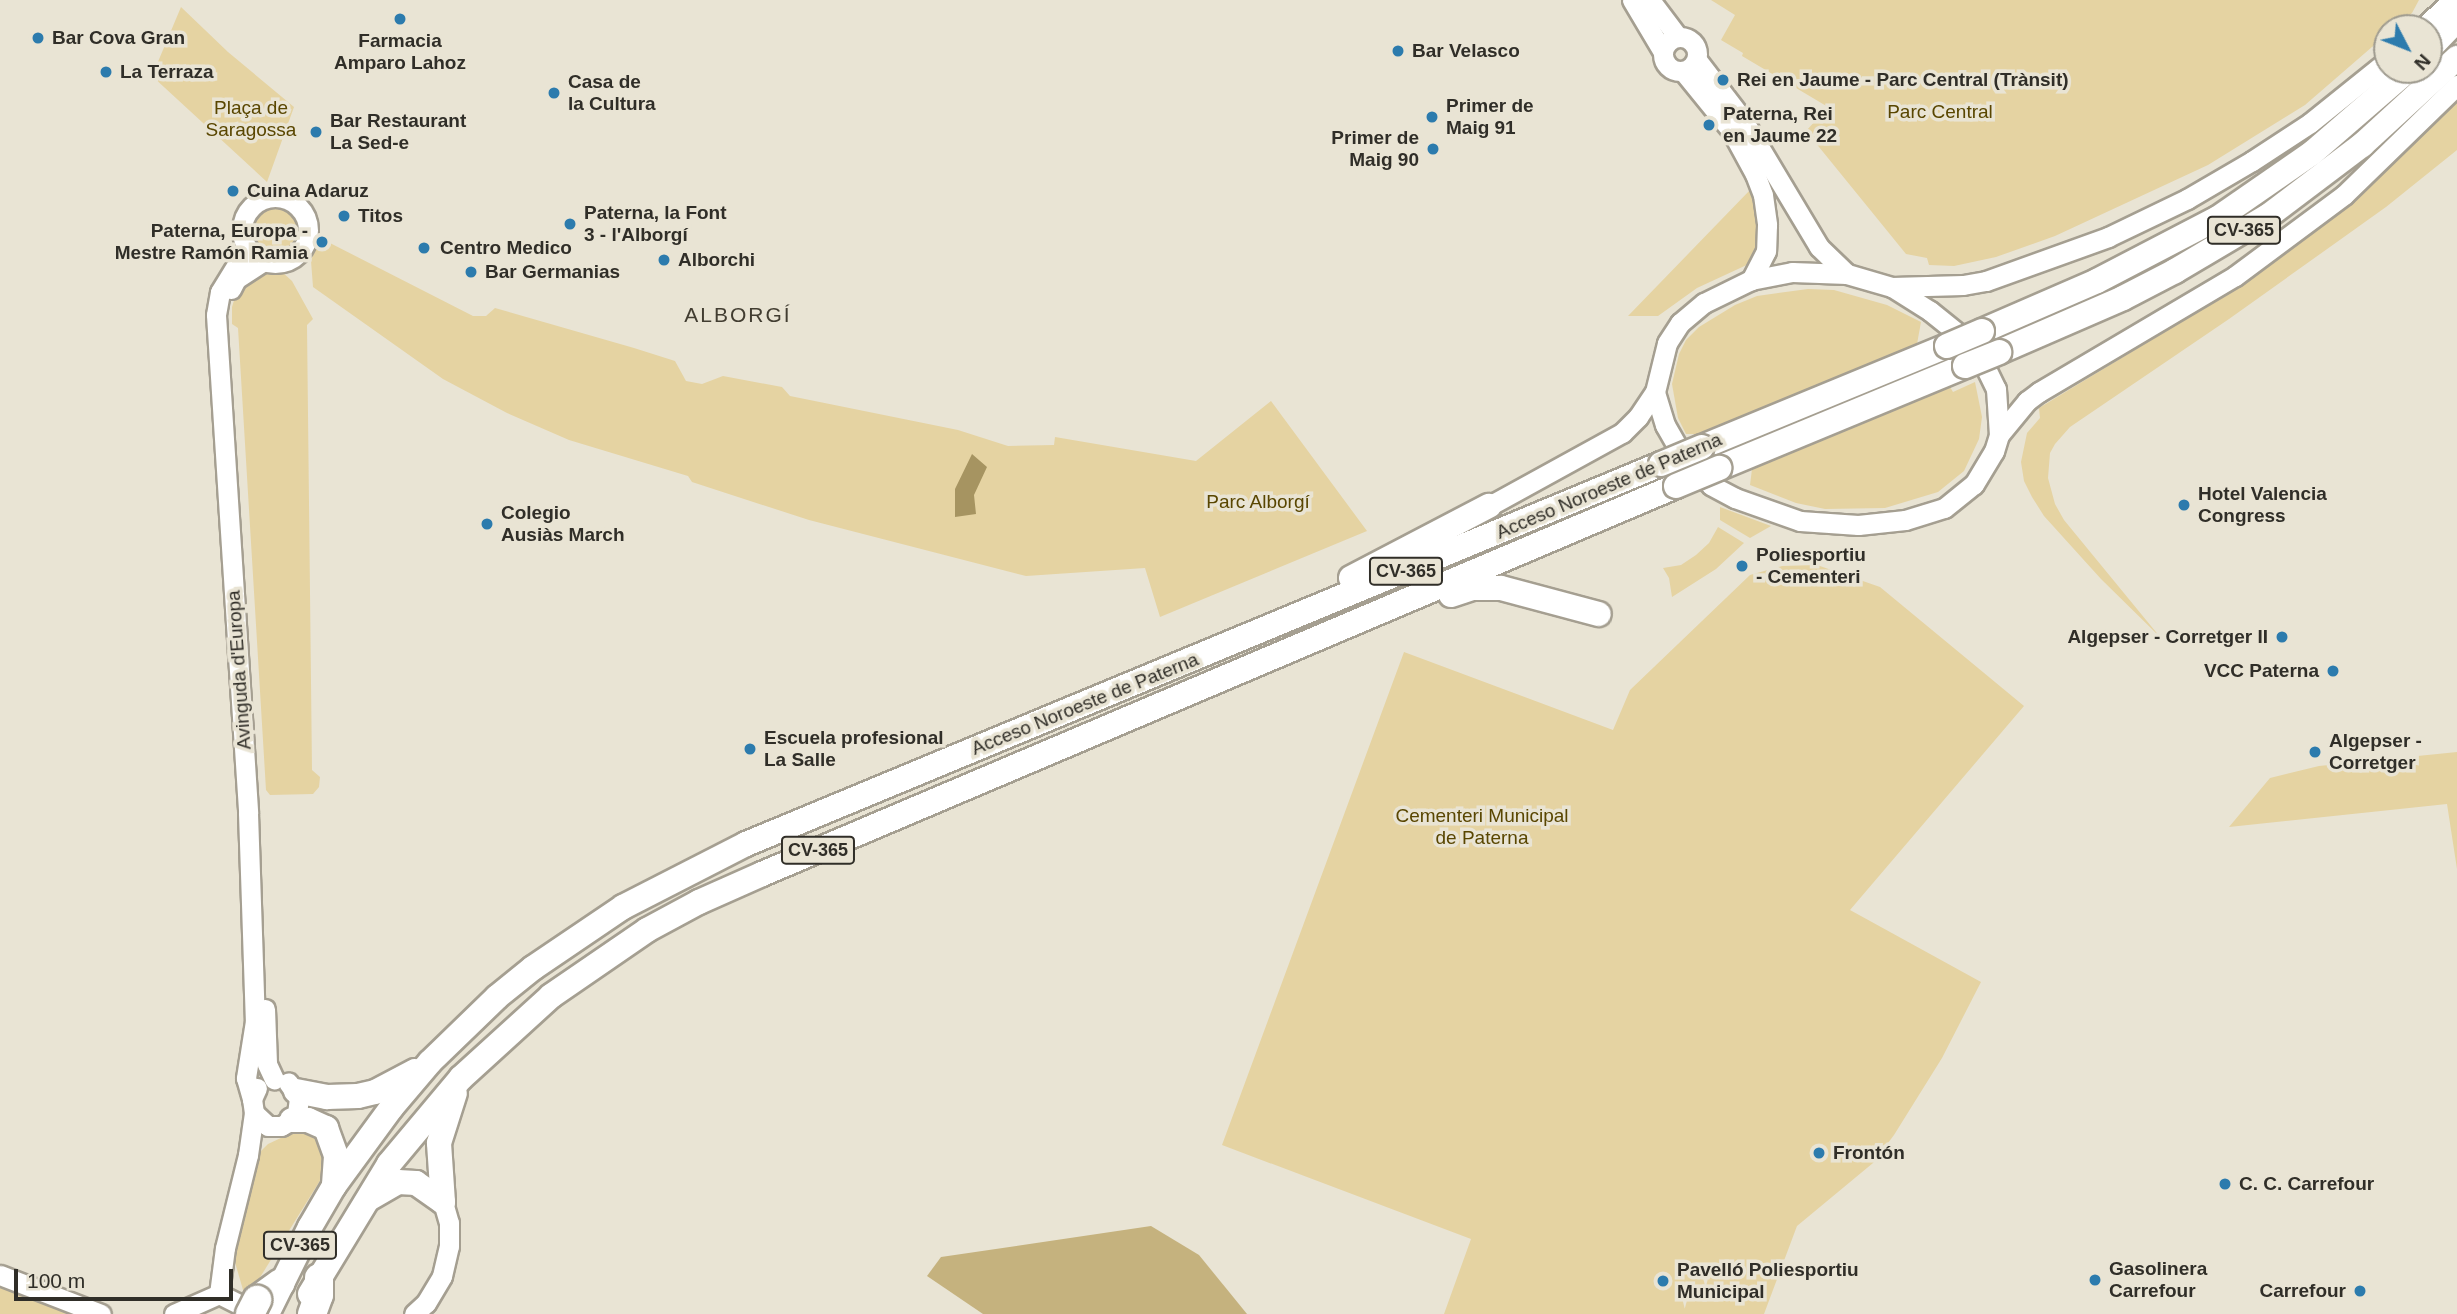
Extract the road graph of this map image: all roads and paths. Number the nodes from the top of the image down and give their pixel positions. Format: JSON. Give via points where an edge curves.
{"nodes":[{"id":1,"x":1632,"y":0,"type":"edge"},
{"id":2,"x":1650,"y":0,"type":"edge"},
{"id":3,"x":2452,"y":0,"type":"edge"},
{"id":4,"x":2438,"y":14,"type":"edge"},
{"id":5,"x":2457,"y":20,"type":"edge"},
{"id":6,"x":2443,"y":35,"type":"edge"},
{"id":7,"x":1678,"y":37,"type":"junction"},
{"id":8,"x":1663,"y":52,"type":"junction"},
{"id":9,"x":2457,"y":58,"type":"edge"},
{"id":10,"x":1690,"y":66,"type":"junction"},
{"id":11,"x":2373,"y":72,"type":"edge"},
{"id":12,"x":2392,"y":84,"type":"edge"},
{"id":13,"x":2457,"y":85,"type":"edge"},
{"id":14,"x":247,"y":248,"type":"junction"},
{"id":15,"x":264,"y":261,"type":"junction"},
{"id":16,"x":1847,"y":274,"type":"junction"},
{"id":17,"x":1751,"y":280,"type":"junction"},
{"id":18,"x":1892,"y":287,"type":"junction"},
{"id":19,"x":1655,"y":392,"type":"junction"},
{"id":20,"x":1999,"y":435,"type":"junction"},
{"id":21,"x":1489,"y":506,"type":"joint"},
{"id":22,"x":1599,"y":614,"type":"dead end"},
{"id":23,"x":1357,"y":621,"type":"junction"},
{"id":24,"x":1150,"y":676,"type":"junction"},
{"id":25,"x":430,"y":1062,"type":"junction"},
{"id":26,"x":461,"y":1077,"type":"junction"},
{"id":27,"x":274,"y":1079,"type":"junction"},
{"id":28,"x":296,"y":1091,"type":"junction"},
{"id":29,"x":253,"y":1106,"type":"junction"},
{"id":30,"x":283,"y":1124,"type":"junction"},
{"id":31,"x":248,"y":1154,"type":"junction"},
{"id":32,"x":334,"y":1186,"type":"junction"},
{"id":33,"x":364,"y":1202,"type":"junction"},
{"id":34,"x":443,"y":1202,"type":"junction"},
{"id":35,"x":0,"y":1275,"type":"edge"},
{"id":36,"x":319,"y":1278,"type":"junction"},
{"id":37,"x":219,"y":1294,"type":"junction"},
{"id":38,"x":264,"y":1305,"type":"edge"},
{"id":39,"x":102,"y":1314,"type":"edge"},
{"id":40,"x":174,"y":1314,"type":"edge"},
{"id":41,"x":300,"y":1314,"type":"edge"},
{"id":42,"x":312,"y":1314,"type":"edge"},
{"id":43,"x":414,"y":1314,"type":"edge"}],
"edges":[{"from":1,"to":8,"type":"street"},
{"from":2,"to":7,"type":"street"},
{"from":3,"to":4,"type":"street"},
{"from":5,"to":6,"type":"main road"},
{"from":7,"to":8,"type":"street","via":[[1668,42]]},
{"from":7,"to":10,"type":"street","via":[[1694,43]]},
{"from":8,"to":10,"type":"street","via":[[1666,65],[1674,71]]},
{"from":9,"to":23,"type":"main road","name":"Acceso Noroeste de Paterna","number":"CV-365","bridge":true,"via":[[2362,145],[2267,216],[2123,298]]},
{"from":10,"to":16,"type":"street","via":[[1743,120],[1819,247]]},
{"from":10,"to":17,"type":"street","via":[[1731,130],[1763,195],[1766,251]]},
{"from":11,"to":18,"type":"street","via":[[2310,123],[2252,161],[2108,237],[1986,281]]},
{"from":12,"to":24,"type":"main road","name":"Acceso Noroeste de Paterna","number":"CV-365","bridge":true,"via":[[2312,153],[2218,218],[2097,281]]},
{"from":13,"to":20,"type":"street","via":[[2344,195],[2235,276],[2039,392]]},
{"from":14,"to":15,"type":"street"},
{"from":14,"to":15,"type":"street","via":[[243,220],[253,204],[278,196],[297,205],[308,223],[305,244],[290,259]]},
{"from":14,"to":29,"type":"street","name":"Avinguda d'Europa","via":[[220,292],[216,315],[248,813],[255,1021],[246,1078]]},
{"from":15,"to":27,"type":"street","name":"Avinguda d'Europa","via":[[236,279],[223,315],[261,835],[267,1064]]},
{"from":16,"to":17,"type":"street","via":[[1792,272]]},
{"from":16,"to":18,"type":"street"},
{"from":17,"to":19,"type":"street","via":[[1704,303],[1680,323],[1667,342]]},
{"from":18,"to":20,"type":"street","via":[[1976,348],[1996,389]]},
{"from":19,"to":20,"type":"street","via":[[1665,425],[1685,460],[1712,485],[1768,512],[1800,521],[1858,525],[1905,520],[1944,508],[1975,484]]},
{"from":19,"to":21,"type":"street","via":[[1622,433]]},
{"from":21,"to":24,"type":"main road","via":[[1311,598],[1183,654]]},
{"from":22,"to":23,"type":"main road","via":[[1487,587],[1461,590],[1389,620]]},
{"from":23,"to":26,"type":"main road","name":"Acceso Noroeste de Paterna","number":"CV-365","via":[[699,902],[600,960],[551,996]]},
{"from":24,"to":25,"type":"main road","name":"Acceso Noroeste de Paterna","number":"CV-365","via":[[747,844],[673,880],[623,907],[533,968]]},
{"from":25,"to":28,"type":"main road","via":[[376,1092],[358,1096]]},
{"from":25,"to":32,"type":"main road","name":"Acceso Noroeste de Paterna","number":"CV-365"},
{"from":26,"to":33,"type":"main road","name":"Acceso Noroeste de Paterna","number":"CV-365"},
{"from":26,"to":34,"type":"main road","via":[[439,1143]]},
{"from":27,"to":28,"type":"street","via":[[287,1082]]},
{"from":27,"to":29,"type":"street","via":[[258,1087]]},
{"from":28,"to":30,"type":"street","via":[[299,1106]]},
{"from":29,"to":30,"type":"street","via":[[262,1123]]},
{"from":29,"to":31,"type":"street","name":"Avinguda d'Europa"},
{"from":30,"to":31,"type":"street"},
{"from":30,"to":32,"type":"main road","via":[[308,1120],[326,1128],[336,1156]]},
{"from":31,"to":37,"type":"street","name":"Avinguda d'Europa"},
{"from":32,"to":38,"type":"main road","name":"Acceso Noroeste de Paterna","number":"CV-365"},
{"from":33,"to":34,"type":"main road","via":[[398,1182],[416,1183]]},
{"from":33,"to":36,"type":"main road","name":"Acceso Noroeste de Paterna","number":"CV-365"},
{"from":34,"to":43,"type":"street","via":[[449,1246],[442,1276]]},
{"from":35,"to":39,"type":"street"},
{"from":36,"to":41,"type":"main road","name":"Acceso Noroeste de Paterna","number":"CV-365"},
{"from":36,"to":42,"type":"highway"},
{"from":37,"to":38,"type":"street"},
{"from":37,"to":40,"type":"street"}]}
